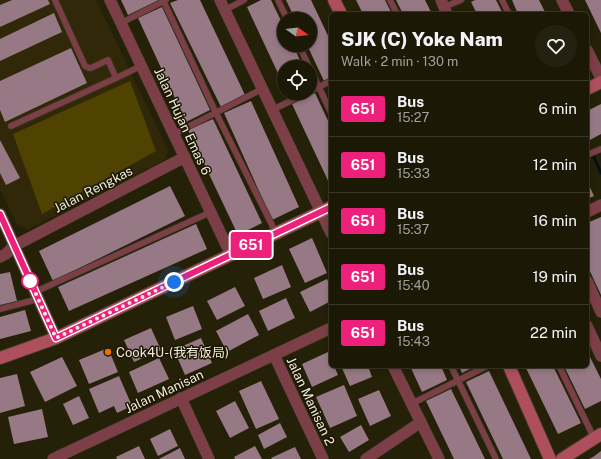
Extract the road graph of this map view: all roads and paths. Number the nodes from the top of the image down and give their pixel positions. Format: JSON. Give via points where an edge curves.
{"nodes":[{"id":1,"x":55,"y":0,"type":"edge"},
{"id":2,"x":110,"y":0,"type":"edge"},
{"id":3,"x":164,"y":0,"type":"edge"},
{"id":4,"x":244,"y":0,"type":"edge"},
{"id":5,"x":278,"y":0,"type":"edge"},
{"id":6,"x":334,"y":0,"type":"edge"},
{"id":7,"x":390,"y":0,"type":"edge"},
{"id":8,"x":461,"y":0,"type":"edge"},
{"id":9,"x":502,"y":0,"type":"edge"},
{"id":10,"x":562,"y":0,"type":"edge"},
{"id":11,"x":223,"y":5,"type":"edge"},
{"id":12,"x":444,"y":7,"type":"edge"},
{"id":13,"x":284,"y":12,"type":"edge"},
{"id":14,"x":340,"y":12,"type":"edge"},
{"id":15,"x":396,"y":12,"type":"edge"},
{"id":16,"x":508,"y":12,"type":"edge"},
{"id":17,"x":568,"y":12,"type":"edge"},
{"id":18,"x":121,"y":23,"type":"junction"},
{"id":19,"x":589,"y":54,"type":"edge"},
{"id":20,"x":141,"y":66,"type":"junction"},
{"id":21,"x":116,"y":78,"type":"junction"},
{"id":22,"x":601,"y":78,"type":"edge"},
{"id":23,"x":329,"y":82,"type":"edge"},
{"id":24,"x":601,"y":82,"type":"edge"},
{"id":25,"x":317,"y":83,"type":"edge"},
{"id":26,"x":319,"y":87,"type":"junction"},
{"id":27,"x":589,"y":88,"type":"edge"},
{"id":28,"x":262,"y":89,"type":"junction"},
{"id":29,"x":293,"y":100,"type":"edge"},
{"id":30,"x":329,"y":109,"type":"edge"},
{"id":31,"x":272,"y":110,"type":"junction"},
{"id":32,"x":216,"y":113,"type":"junction"},
{"id":33,"x":11,"y":126,"type":"dead end"},
{"id":34,"x":174,"y":134,"type":"junction"},
{"id":35,"x":601,"y":149,"type":"edge"},
{"id":36,"x":589,"y":154,"type":"edge"},
{"id":37,"x":185,"y":157,"type":"junction"},
{"id":38,"x":601,"y":205,"type":"edge"},
{"id":39,"x":326,"y":209,"type":"edge"},
{"id":40,"x":589,"y":211,"type":"edge"},
{"id":41,"x":211,"y":212,"type":"junction"},
{"id":42,"x":0,"y":214,"type":"edge"},
{"id":43,"x":329,"y":223,"type":"edge"},
{"id":44,"x":276,"y":233,"type":"junction"},
{"id":45,"x":14,"y":246,"type":"junction"},
{"id":46,"x":231,"y":255,"type":"junction"},
{"id":47,"x":0,"y":257,"type":"edge"},
{"id":48,"x":589,"y":285,"type":"edge"},
{"id":49,"x":37,"y":296,"type":"junction"},
{"id":50,"x":600,"y":308,"type":"edge"},
{"id":51,"x":0,"y":309,"type":"edge"},
{"id":52,"x":329,"y":329,"type":"edge"},
{"id":53,"x":589,"y":331,"type":"edge"},
{"id":54,"x":56,"y":338,"type":"junction"},
{"id":55,"x":274,"y":354,"type":"junction"},
{"id":56,"x":601,"y":356,"type":"edge"},
{"id":57,"x":0,"y":358,"type":"edge"},
{"id":58,"x":394,"y":368,"type":"edge"},
{"id":59,"x":452,"y":368,"type":"edge"},
{"id":60,"x":483,"y":368,"type":"edge"},
{"id":61,"x":511,"y":368,"type":"edge"},
{"id":62,"x":560,"y":368,"type":"edge"},
{"id":63,"x":458,"y":380,"type":"junction"},
{"id":64,"x":181,"y":398,"type":"junction"},
{"id":65,"x":410,"y":404,"type":"junction"},
{"id":66,"x":421,"y":422,"type":"junction"},
{"id":67,"x":597,"y":436,"type":"edge"},
{"id":68,"x":55,"y":459,"type":"edge"},
{"id":69,"x":209,"y":459,"type":"edge"},
{"id":70,"x":323,"y":459,"type":"edge"},
{"id":71,"x":366,"y":459,"type":"edge"},
{"id":72,"x":439,"y":459,"type":"edge"},
{"id":73,"x":496,"y":459,"type":"edge"},
{"id":74,"x":550,"y":459,"type":"edge"},
{"id":75,"x":562,"y":459,"type":"edge"}],
"edges":[{"from":1,"to":21,"type":"lane","via":[[85,66],[91,68],[108,60]]},
{"from":2,"to":18,"type":"street","name":"Jalan Hujan Emas 6"},
{"from":3,"to":18,"type":"lane"},
{"from":3,"to":32,"type":"lane"},
{"from":4,"to":11,"type":"lane"},
{"from":5,"to":13,"type":"lane"},
{"from":6,"to":14,"type":"street"},
{"from":7,"to":15,"type":"lane"},
{"from":8,"to":12,"type":"lane"},
{"from":9,"to":16,"type":"lane"},
{"from":10,"to":17,"type":"street"},
{"from":11,"to":28,"type":"street"},
{"from":18,"to":20,"type":"street","name":"Jalan Hujan Emas 6"},
{"from":19,"to":22,"type":"street"},
{"from":20,"to":21,"type":"lane"},
{"from":20,"to":34,"type":"street","name":"Jalan Hujan Emas 6"},
{"from":21,"to":33,"type":"lane"},
{"from":23,"to":26,"type":"lane"},
{"from":24,"to":27,"type":"street"},
{"from":25,"to":26,"type":"lane"},
{"from":26,"to":30,"type":"lane"},
{"from":28,"to":31,"type":"street"},
{"from":28,"to":32,"type":"lane"},
{"from":29,"to":31,"type":"lane"},
{"from":31,"to":39,"type":"street"},
{"from":32,"to":34,"type":"lane"},
{"from":32,"to":44,"type":"lane"},
{"from":34,"to":37,"type":"street","name":"Jalan Hujan Emas 6"},
{"from":35,"to":36,"type":"lane"},
{"from":37,"to":41,"type":"street","name":"Jalan Hujan Emas 6"},
{"from":37,"to":45,"type":"street","name":"Jalan Rengkas"},
{"from":38,"to":40,"type":"street"},
{"from":39,"to":43,"type":"street"},
{"from":39,"to":44,"type":"street"},
{"from":41,"to":46,"type":"street","name":"Jalan Hujan Emas 6"},
{"from":41,"to":49,"type":"lane"},
{"from":42,"to":45,"type":"street"},
{"from":44,"to":46,"type":"street"},
{"from":45,"to":47,"type":"street","name":"Jalan Rengkas"},
{"from":45,"to":49,"type":"street"},
{"from":46,"to":54,"type":"street"},
{"from":48,"to":50,"type":"street"},
{"from":49,"to":51,"type":"lane"},
{"from":49,"to":54,"type":"street"},
{"from":52,"to":55,"type":"street","name":"Jalan Manisan"},
{"from":53,"to":56,"type":"street"},
{"from":54,"to":57,"type":"street"},
{"from":55,"to":64,"type":"street","name":"Jalan Manisan"},
{"from":55,"to":70,"type":"street","name":"Jalan Manisan 2"},
{"from":58,"to":65,"type":"street"},
{"from":59,"to":63,"type":"lane"},
{"from":60,"to":63,"type":"lane"},
{"from":61,"to":74,"type":"street"},
{"from":62,"to":67,"type":"lane"},
{"from":63,"to":65,"type":"lane"},
{"from":63,"to":73,"type":"lane"},
{"from":64,"to":68,"type":"street","name":"Jalan Manisan"},
{"from":64,"to":69,"type":"street"},
{"from":65,"to":66,"type":"street"},
{"from":66,"to":71,"type":"street"},
{"from":66,"to":72,"type":"street"},
{"from":67,"to":75,"type":"street"}]}
